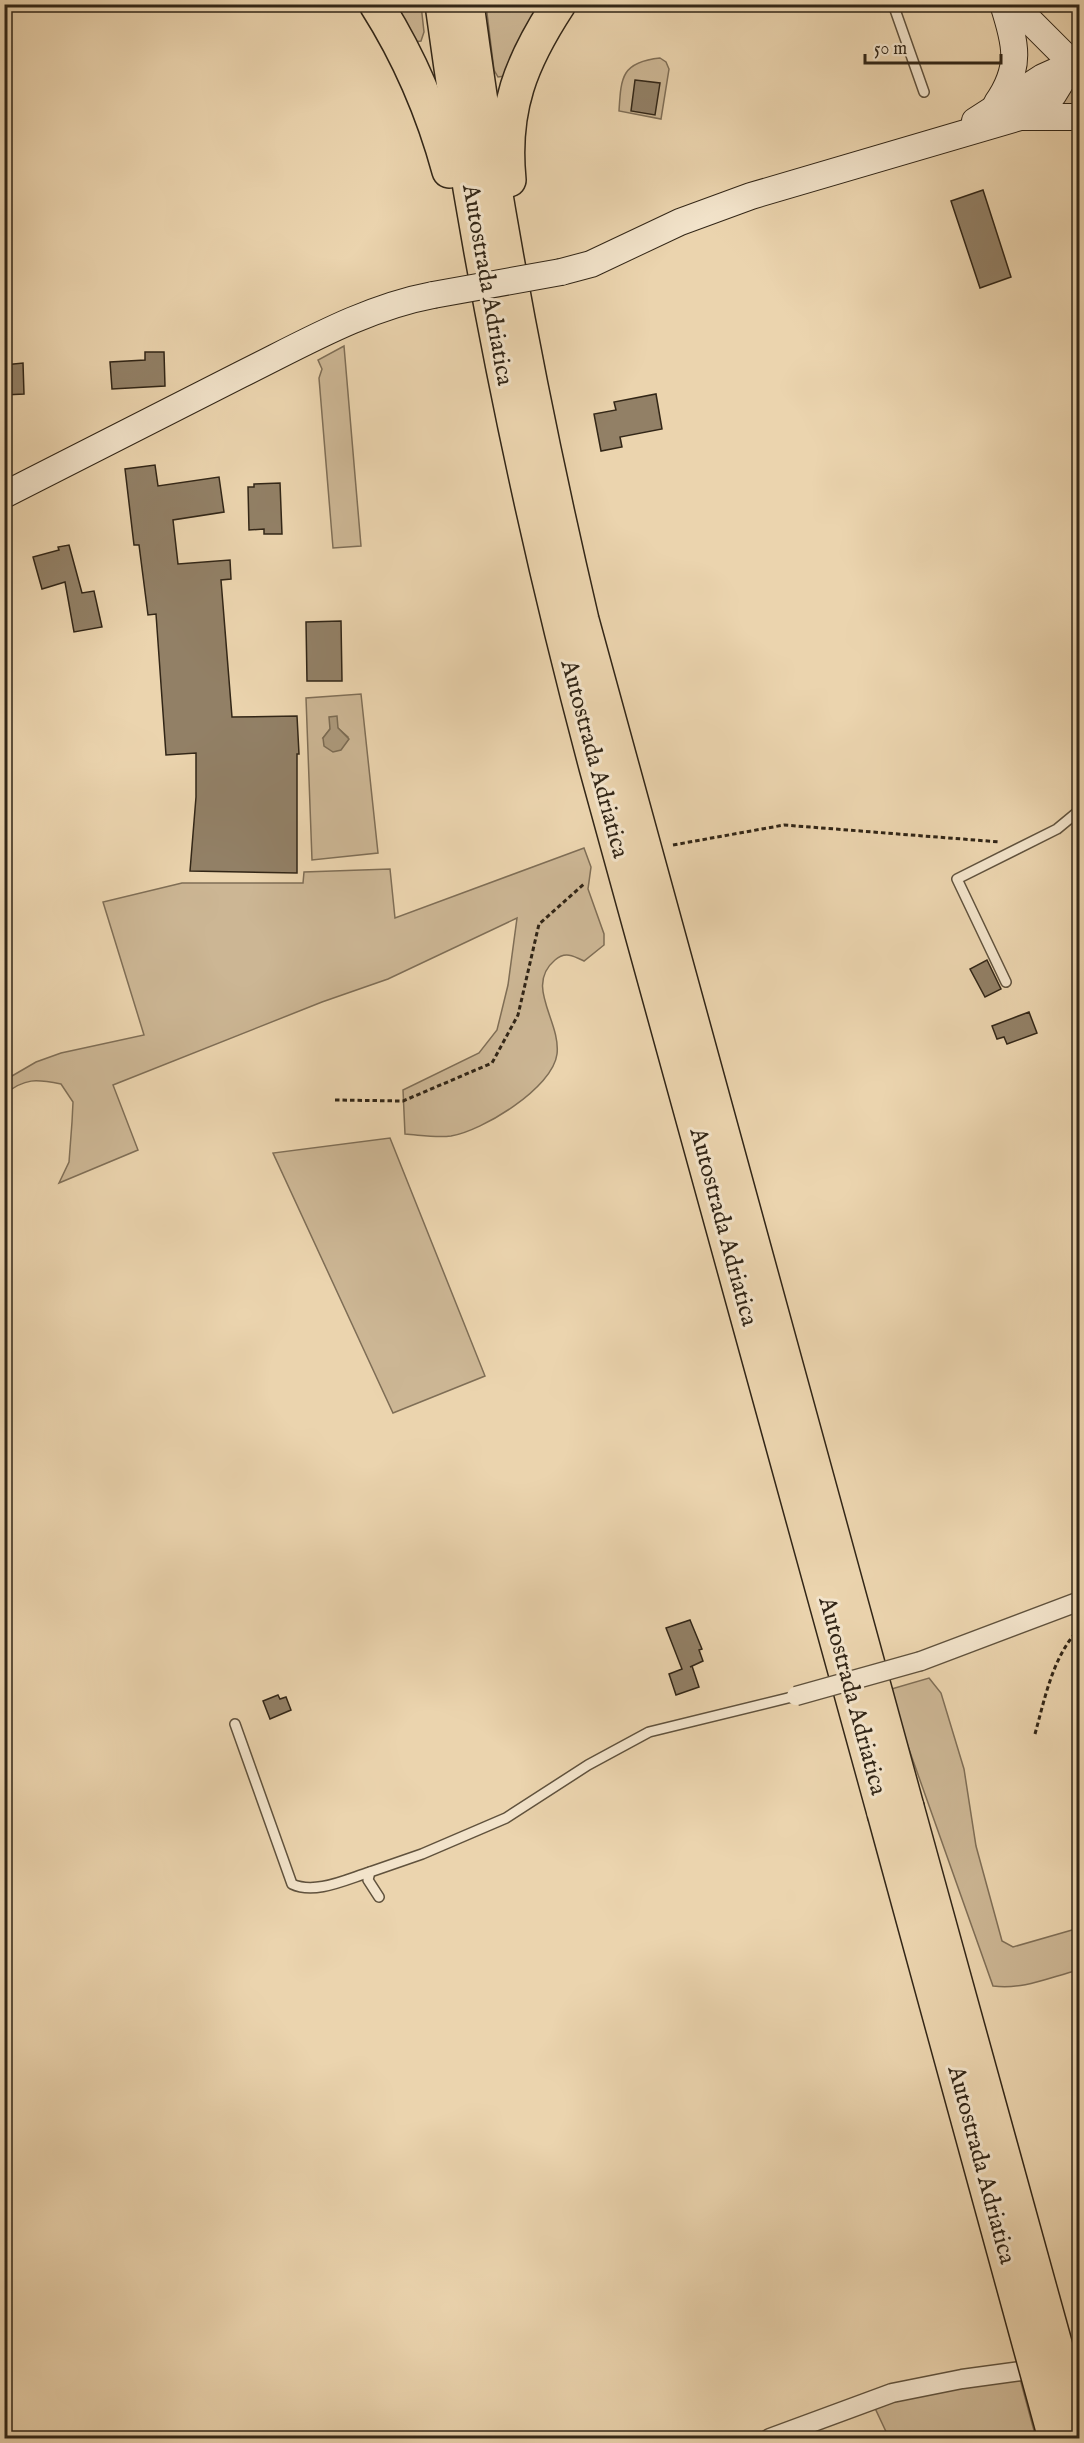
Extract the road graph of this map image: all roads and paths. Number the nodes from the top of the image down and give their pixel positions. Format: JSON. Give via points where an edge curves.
{"nodes":[{"id":1,"x":376,"y":4,"type":"edge"},
{"id":2,"x":442,"y":4,"type":"edge"},
{"id":3,"x":467,"y":4,"type":"edge"},
{"id":4,"x":559,"y":4,"type":"edge"},
{"id":5,"x":893,"y":4,"type":"edge"},
{"id":6,"x":1003,"y":4,"type":"edge"},
{"id":7,"x":1012,"y":4,"type":"edge"},
{"id":8,"x":1075,"y":4,"type":"edge"},
{"id":9,"x":1080,"y":8,"type":"edge"},
{"id":10,"x":1076,"y":68,"type":"edge"},
{"id":11,"x":924,"y":92,"type":"dead end"},
{"id":12,"x":991,"y":111,"type":"junction"},
{"id":13,"x":1020,"y":117,"type":"junction"},
{"id":14,"x":1080,"y":117,"type":"edge"},
{"id":15,"x":944,"y":140,"type":"junction"},
{"id":16,"x":508,"y":269,"type":"junction"},
{"id":17,"x":510,"y":411,"type":"junction"},
{"id":18,"x":4,"y":495,"type":"edge"},
{"id":19,"x":1080,"y":810,"type":"edge"},
{"id":20,"x":673,"y":845,"type":"dead end"},
{"id":21,"x":1025,"y":845,"type":"junction"},
{"id":22,"x":585,"y":883,"type":"dead end"},
{"id":23,"x":1006,"y":982,"type":"dead end"},
{"id":24,"x":334,"y":1101,"type":"dead end"},
{"id":25,"x":1080,"y":1601,"type":"edge"},
{"id":26,"x":1080,"y":1628,"type":"edge"},
{"id":27,"x":796,"y":1696,"type":"joint"},
{"id":28,"x":236,"y":1724,"type":"dead end"},
{"id":29,"x":1035,"y":1734,"type":"dead end"},
{"id":30,"x":896,"y":1810,"type":"junction"},
{"id":31,"x":370,"y":1872,"type":"junction"},
{"id":32,"x":379,"y":1897,"type":"dead end"},
{"id":33,"x":1021,"y":2371,"type":"dead end"},
{"id":34,"x":1080,"y":2434,"type":"edge"},
{"id":35,"x":770,"y":2439,"type":"edge"},
{"id":36,"x":1055,"y":2439,"type":"edge"}],
"edges":[{"from":1,"to":17,"type":"highway","via":[[401,47],[432,116],[453,184],[492,388]]},
{"from":2,"to":17,"type":"highway","name":"Autostrada Adriatica","via":[[466,174]]},
{"from":3,"to":16,"type":"highway","name":"Autostrada Adriatica"},
{"from":4,"to":16,"type":"highway","via":[[526,60],[512,112],[508,169],[517,244]]},
{"from":5,"to":11,"type":"lane"},
{"from":6,"to":12,"type":"main road","via":[[1015,64],[1005,91]]},
{"from":7,"to":10,"type":"main road"},
{"from":8,"to":9,"type":"lane"},
{"from":10,"to":12,"type":"main road","via":[[1042,77]]},
{"from":10,"to":13,"type":"main road","via":[[1053,95]]},
{"from":12,"to":15,"type":"main road"},
{"from":13,"to":14,"type":"main road"},
{"from":13,"to":15,"type":"main road"},
{"from":15,"to":18,"type":"main road","bridge":true,"via":[[750,196],[680,222],[591,264],[399,301],[302,344]]},
{"from":16,"to":30,"type":"highway","name":"Autostrada Adriatica","via":[[529,384],[582,620]]},
{"from":17,"to":30,"type":"highway","name":"Autostrada Adriatica","via":[[574,686]]},
{"from":19,"to":21,"type":"lane","via":[[1057,829]]},
{"from":20,"to":21,"type":"path","via":[[784,825]]},
{"from":21,"to":23,"type":"lane","via":[[957,879]]},
{"from":22,"to":24,"type":"path","via":[[539,924],[518,1015],[492,1063],[404,1101]]},
{"from":25,"to":27,"type":"street","bridge":true,"via":[[921,1661]]},
{"from":26,"to":29,"type":"path","via":[[1067,1641]]},
{"from":27,"to":31,"type":"lane","via":[[650,1732],[588,1765],[506,1818]]},
{"from":28,"to":31,"type":"lane","via":[[292,1884],[312,1888]]},
{"from":30,"to":34,"type":"highway","name":"Autostrada Adriatica","bridge":true},
{"from":30,"to":36,"type":"highway","name":"Autostrada Adriatica","bridge":true},
{"from":31,"to":32,"type":"lane","via":[[368,1880]]},
{"from":33,"to":35,"type":"street","via":[[892,2393]]}]}
